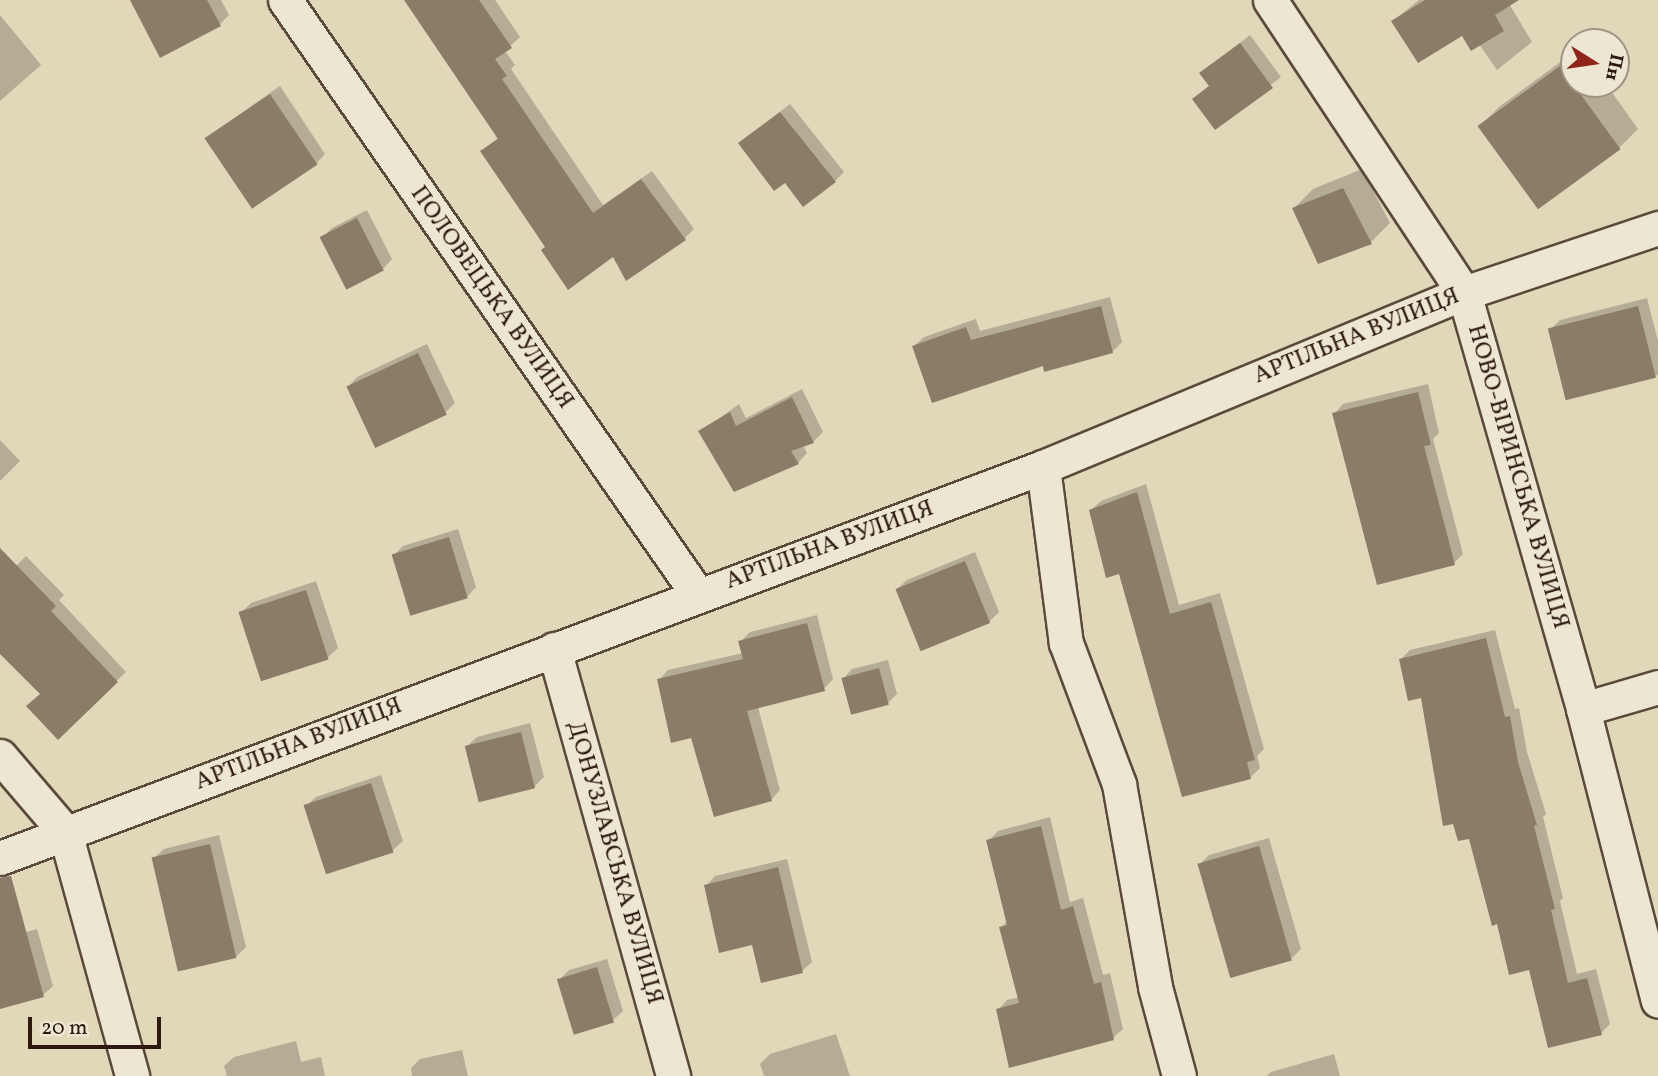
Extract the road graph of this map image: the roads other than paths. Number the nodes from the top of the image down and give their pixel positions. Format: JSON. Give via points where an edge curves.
{"nodes":[{"id":1,"x":285,"y":0,"type":"edge"},
{"id":2,"x":1270,"y":0,"type":"edge"},
{"id":3,"x":1658,"y":228,"type":"edge"},
{"id":4,"x":1464,"y":293,"type":"junction"},
{"id":5,"x":1042,"y":467,"type":"junction"},
{"id":6,"x":698,"y":595,"type":"junction"},
{"id":7,"x":554,"y":649,"type":"junction"},
{"id":8,"x":1658,"y":687,"type":"edge"},
{"id":9,"x":1583,"y":709,"type":"junction"},
{"id":10,"x":0,"y":756,"type":"edge"},
{"id":11,"x":65,"y":832,"type":"junction"},
{"id":12,"x":0,"y":858,"type":"edge"},
{"id":13,"x":1658,"y":1001,"type":"edge"},
{"id":14,"x":132,"y":1076,"type":"edge"},
{"id":15,"x":673,"y":1076,"type":"edge"},
{"id":16,"x":1179,"y":1076,"type":"edge"}],
"edges":[{"from":1,"to":6,"type":"street","name":"ПОЛОВЕЦЬКА ВУЛИЦЯ"},
{"from":2,"to":4,"type":"street","name":"НОВО-ВІРИНСЬКА ВУЛИЦЯ"},
{"from":3,"to":4,"type":"street","name":"АРТІЛЬНА ВУЛИЦЯ"},
{"from":4,"to":5,"type":"street","name":"АРТІЛЬНА ВУЛИЦЯ"},
{"from":4,"to":9,"type":"street","name":"НОВО-ВІРИНСЬКА ВУЛИЦЯ"},
{"from":5,"to":6,"type":"street","name":"АРТІЛЬНА ВУЛИЦЯ"},
{"from":5,"to":16,"type":"street","via":[[1066,643],[1119,784],[1155,987]]},
{"from":6,"to":7,"type":"street","name":"АРТІЛЬНА ВУЛИЦЯ"},
{"from":7,"to":11,"type":"street","name":"АРТІЛЬНА ВУЛИЦЯ"},
{"from":7,"to":15,"type":"street","name":"ДОНУЗЛАВСЬКА ВУЛИЦЯ"},
{"from":8,"to":9,"type":"street"},
{"from":9,"to":13,"type":"street","name":"НОВО-ВІРИНСЬКА ВУЛИЦЯ"},
{"from":10,"to":11,"type":"street"},
{"from":11,"to":12,"type":"street","name":"АРТІЛЬНА ВУЛИЦЯ"},
{"from":11,"to":14,"type":"street"}]}
